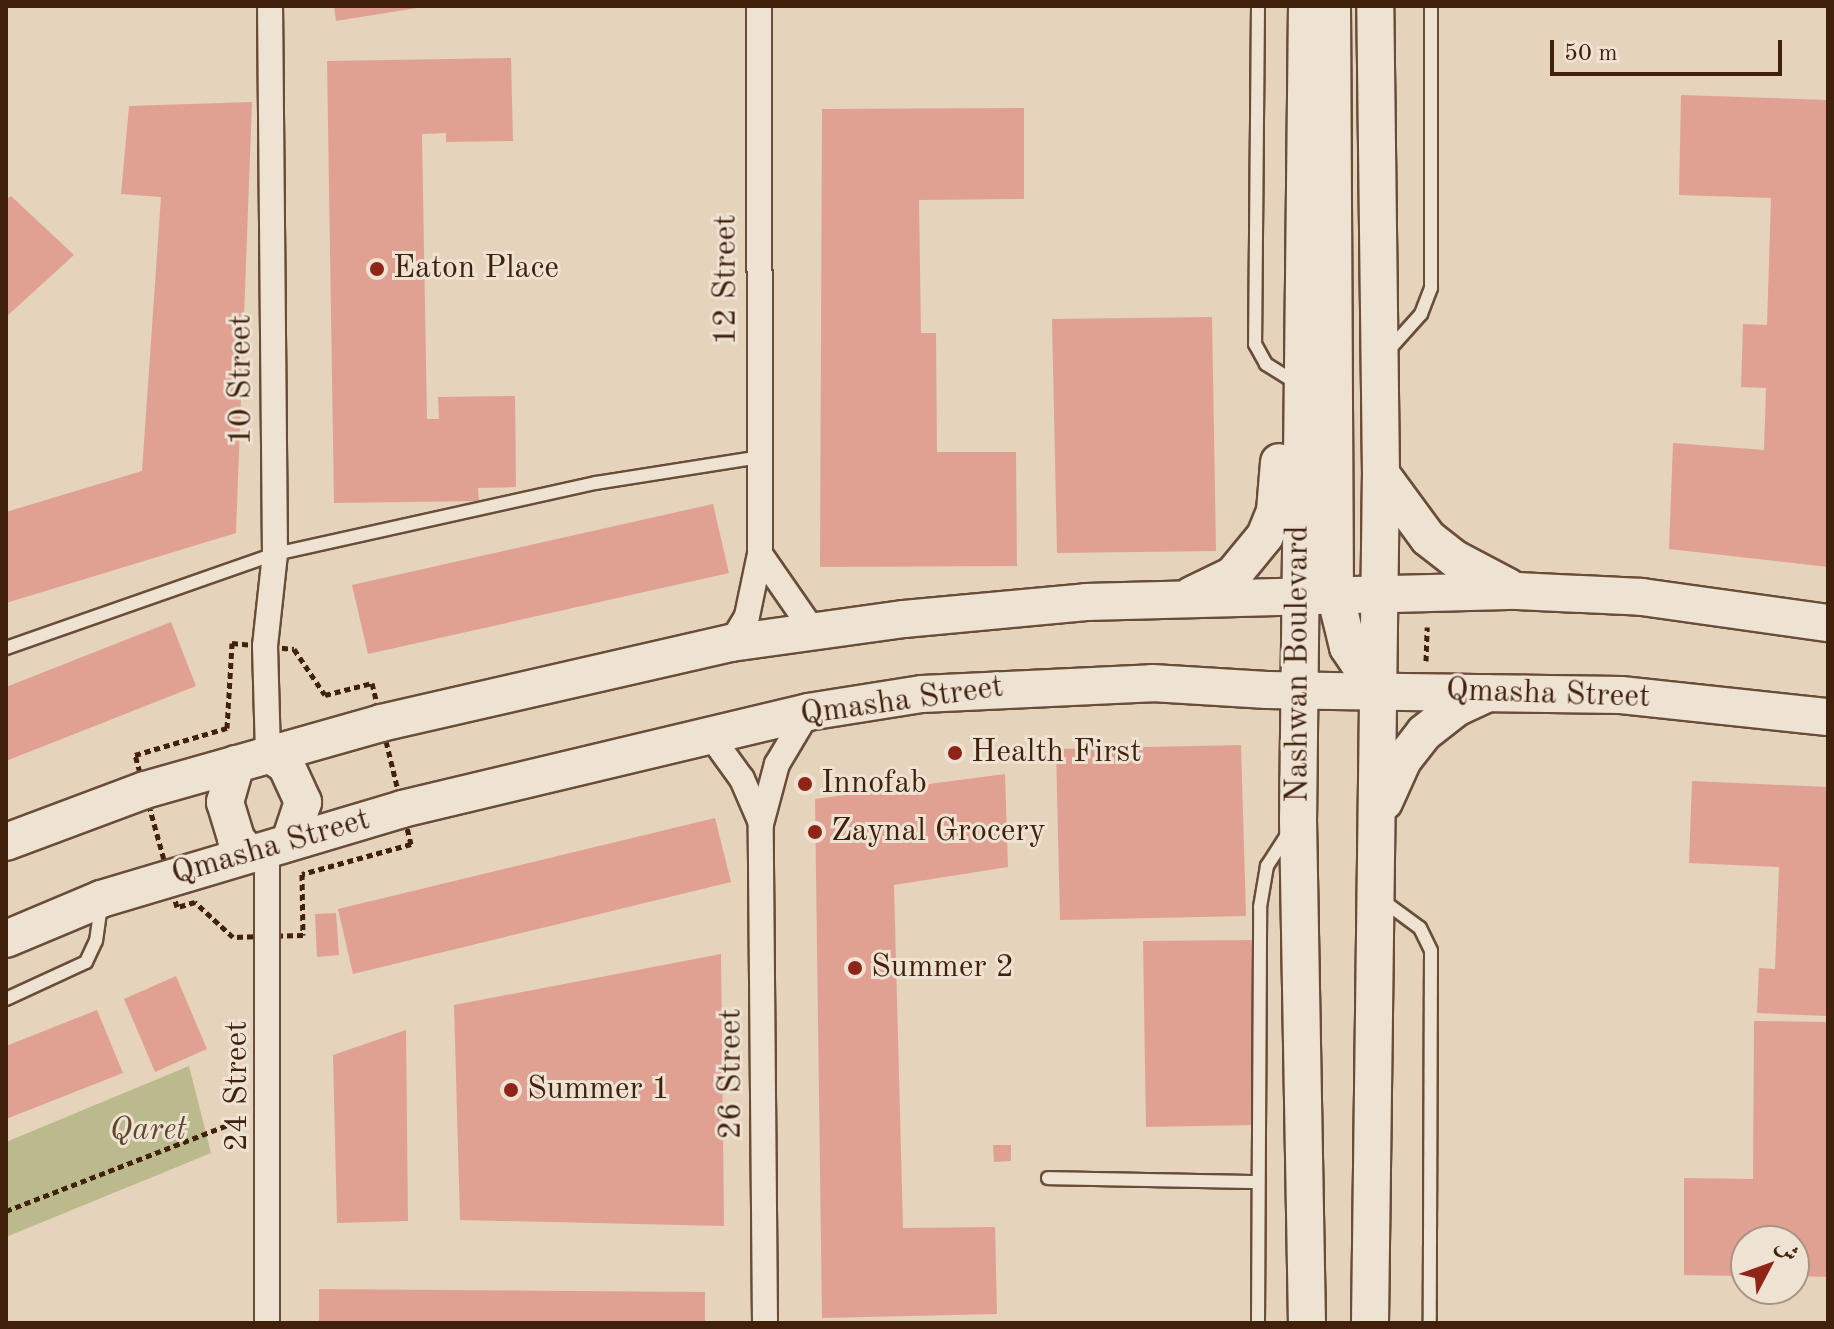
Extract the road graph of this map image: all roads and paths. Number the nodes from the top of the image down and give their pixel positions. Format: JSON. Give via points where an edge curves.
{"nodes":[{"id":1,"x":270,"y":6,"type":"edge"},
{"id":2,"x":759,"y":6,"type":"edge"},
{"id":3,"x":1258,"y":6,"type":"edge"},
{"id":4,"x":1307,"y":6,"type":"edge"},
{"id":5,"x":1332,"y":6,"type":"edge"},
{"id":6,"x":1375,"y":6,"type":"edge"},
{"id":7,"x":1431,"y":6,"type":"edge"},
{"id":8,"x":1379,"y":360,"type":"junction"},
{"id":9,"x":1299,"y":389,"type":"junction"},
{"id":10,"x":760,"y":457,"type":"junction"},
{"id":11,"x":1381,"y":474,"type":"junction"},
{"id":12,"x":275,"y":554,"type":"junction"},
{"id":13,"x":760,"y":554,"type":"junction"},
{"id":14,"x":1517,"y":591,"type":"junction"},
{"id":15,"x":1378,"y":593,"type":"junction"},
{"id":16,"x":1318,"y":595,"type":"junction"},
{"id":17,"x":1182,"y":599,"type":"junction"},
{"id":18,"x":1828,"y":623,"type":"edge"},
{"id":19,"x":814,"y":632,"type":"junction"},
{"id":20,"x":731,"y":643,"type":"junction"},
{"id":21,"x":6,"y":648,"type":"edge"},
{"id":22,"x":1300,"y":690,"type":"junction"},
{"id":23,"x":1491,"y":691,"type":"junction"},
{"id":24,"x":1378,"y":692,"type":"junction"},
{"id":25,"x":808,"y":712,"type":"junction"},
{"id":26,"x":1828,"y":717,"type":"edge"},
{"id":27,"x":713,"y":739,"type":"junction"},
{"id":28,"x":252,"y":759,"type":"junction"},
{"id":29,"x":1298,"y":819,"type":"junction"},
{"id":30,"x":1378,"y":823,"type":"junction"},
{"id":31,"x":761,"y":824,"type":"junction"},
{"id":32,"x":6,"y":842,"type":"edge"},
{"id":33,"x":269,"y":848,"type":"junction"},
{"id":34,"x":1377,"y":896,"type":"junction"},
{"id":35,"x":101,"y":899,"type":"junction"},
{"id":36,"x":6,"y":939,"type":"edge"},
{"id":37,"x":6,"y":999,"type":"edge"},
{"id":38,"x":270,"y":1108,"type":"junction"},
{"id":39,"x":1048,"y":1178,"type":"dead end"},
{"id":40,"x":1258,"y":1182,"type":"junction"},
{"id":41,"x":6,"y":1211,"type":"edge"},
{"id":42,"x":267,"y":1323,"type":"edge"},
{"id":43,"x":765,"y":1323,"type":"edge"},
{"id":44,"x":1258,"y":1323,"type":"edge"},
{"id":45,"x":1307,"y":1323,"type":"edge"},
{"id":46,"x":1370,"y":1323,"type":"edge"},
{"id":47,"x":1430,"y":1323,"type":"edge"}],
"edges":[{"from":1,"to":12,"type":"street","name":"10 Street"},
{"from":2,"to":10,"type":"street","name":"12 Street"},
{"from":3,"to":9,"type":"lane","via":[[1255,344],[1266,364]]},
{"from":4,"to":9,"type":"street","name":"Nashwan Boulevard"},
{"from":5,"to":16,"type":"street"},
{"from":6,"to":8,"type":"street"},
{"from":7,"to":8,"type":"lane","via":[[1431,288],[1421,314]]},
{"from":8,"to":11,"type":"street"},
{"from":9,"to":16,"type":"street","name":"Nashwan Boulevard"},
{"from":9,"to":17,"type":"street","via":[[1283,423],[1275,511],[1265,536],[1233,575]]},
{"from":10,"to":12,"type":"lane","via":[[596,483]]},
{"from":10,"to":13,"type":"street","name":"12 Street"},
{"from":11,"to":14,"type":"street","via":[[1428,538],[1485,577]]},
{"from":11,"to":15,"type":"street"},
{"from":12,"to":21,"type":"lane"},
{"from":12,"to":28,"type":"street","name":"10 Street"},
{"from":13,"to":19,"type":"street"},
{"from":13,"to":20,"type":"street","name":"12 Street","via":[[747,616]]},
{"from":14,"to":15,"type":"street"},
{"from":14,"to":18,"type":"street","via":[[1642,597]]},
{"from":15,"to":16,"type":"street"},
{"from":15,"to":24,"type":"street"},
{"from":16,"to":17,"type":"street"},
{"from":16,"to":22,"type":"street","name":"Nashwan Boulevard"},
{"from":16,"to":24,"type":"street"},
{"from":17,"to":19,"type":"street","via":[[995,610]]},
{"from":19,"to":20,"type":"street"},
{"from":20,"to":28,"type":"street"},
{"from":22,"to":24,"type":"street","name":"Qmasha Street"},
{"from":22,"to":25,"type":"street","name":"Qmasha Street","via":[[1037,684],[922,694]]},
{"from":22,"to":29,"type":"street","name":"Nashwan Boulevard"},
{"from":23,"to":24,"type":"street","name":"Qmasha Street"},
{"from":23,"to":26,"type":"street","name":"Qmasha Street","via":[[1621,695]]},
{"from":23,"to":30,"type":"street","via":[[1456,708],[1424,733],[1387,790]]},
{"from":24,"to":30,"type":"street"},
{"from":25,"to":27,"type":"street","name":"Qmasha Street"},
{"from":25,"to":31,"type":"street","name":"26 Street","via":[[777,764]]},
{"from":27,"to":31,"type":"street","name":"26 Street","via":[[742,779]]},
{"from":27,"to":33,"type":"street","name":"Qmasha Street","via":[[402,809]]},
{"from":28,"to":32,"type":"street","via":[[145,790]]},
{"from":28,"to":33,"type":"street","via":[[225,802],[236,839]]},
{"from":28,"to":33,"type":"street","via":[[286,765],[303,802]]},
{"from":29,"to":40,"type":"lane","via":[[1261,886]]},
{"from":29,"to":45,"type":"street","name":"Nashwan Boulevard"},
{"from":30,"to":34,"type":"street"},
{"from":31,"to":43,"type":"street","name":"26 Street"},
{"from":33,"to":35,"type":"street","name":"Qmasha Street"},
{"from":33,"to":38,"type":"street","name":"24 Street"},
{"from":34,"to":46,"type":"street"},
{"from":34,"to":47,"type":"lane","via":[[1420,928],[1431,951]]},
{"from":35,"to":36,"type":"street","name":"Qmasha Street"},
{"from":35,"to":37,"type":"lane","via":[[96,941],[86,962]]},
{"from":38,"to":41,"type":"path"},
{"from":38,"to":42,"type":"street","name":"24 Street"},
{"from":39,"to":40,"type":"lane"},
{"from":40,"to":44,"type":"lane"}]}
